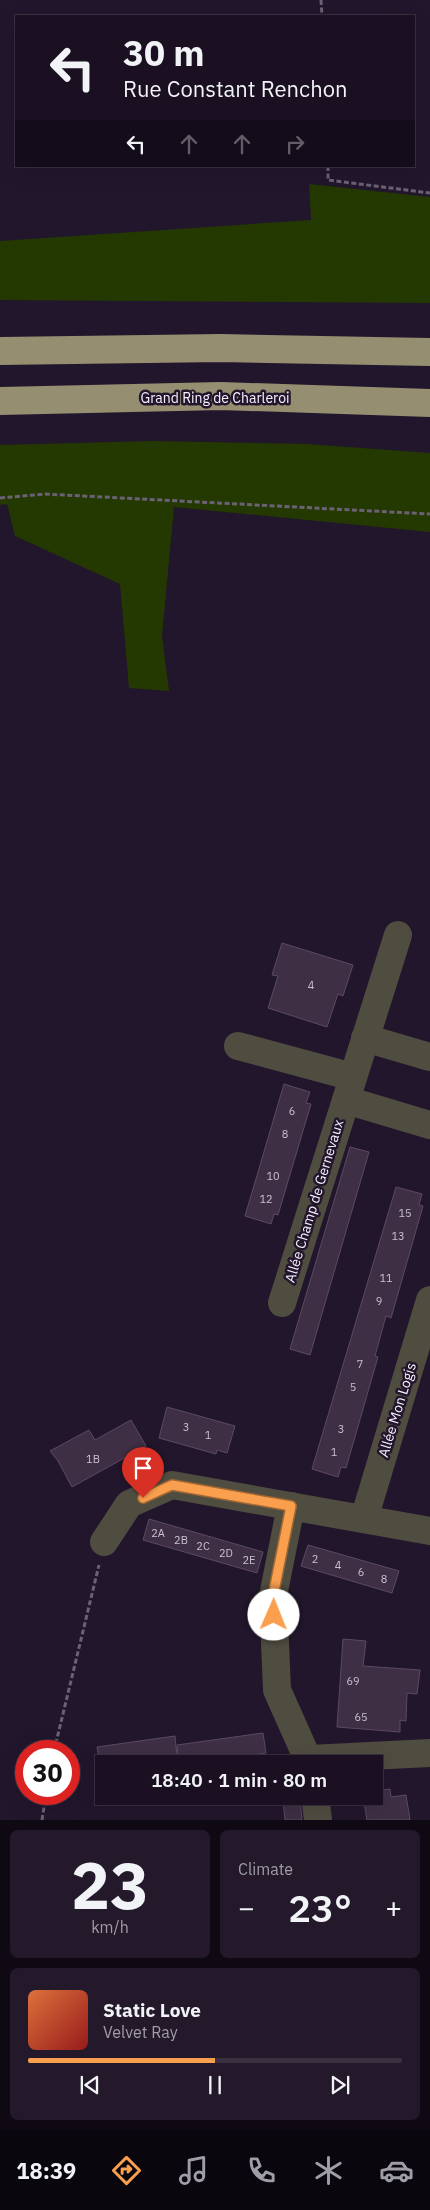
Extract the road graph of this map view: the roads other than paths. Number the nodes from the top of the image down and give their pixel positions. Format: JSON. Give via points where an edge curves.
{"nodes":[{"id":1,"x":426,"y":350,"type":"edge"},
{"id":2,"x":0,"y":351,"type":"edge"},
{"id":3,"x":0,"y":401,"type":"edge"},
{"id":4,"x":426,"y":404,"type":"edge"},
{"id":5,"x":398,"y":935,"type":"dead end"},
{"id":6,"x":365,"y":1038,"type":"junction"},
{"id":7,"x":238,"y":1046,"type":"dead end"},
{"id":8,"x":430,"y":1057,"type":"edge"},
{"id":9,"x":349,"y":1089,"type":"junction"},
{"id":10,"x":430,"y":1125,"type":"edge"},
{"id":11,"x":430,"y":1300,"type":"edge"},
{"id":12,"x":282,"y":1302,"type":"dead end"},
{"id":13,"x":291,"y":1506,"type":"junction"},
{"id":14,"x":364,"y":1519,"type":"junction"},
{"id":15,"x":430,"y":1531,"type":"edge"},
{"id":16,"x":104,"y":1542,"type":"road end"},
{"id":17,"x":430,"y":1753,"type":"edge"},
{"id":18,"x":307,"y":1755,"type":"edge"},
{"id":19,"x":383,"y":1756,"type":"edge"},
{"id":20,"x":316,"y":1805,"type":"edge"},
{"id":21,"x":318,"y":1820,"type":"edge"}],
"edges":[{"from":1,"to":2,"type":"highway"},
{"from":3,"to":4,"type":"highway","name":"Grand Ring de Charleroi","via":[[220,396]]},
{"from":5,"to":6,"type":"street","name":"Allée Champ de Gernevaux"},
{"from":6,"to":8,"type":"street"},
{"from":6,"to":9,"type":"street","name":"Allée Champ de Gernevaux"},
{"from":7,"to":9,"type":"street"},
{"from":9,"to":10,"type":"street"},
{"from":9,"to":12,"type":"street","name":"Allée Champ de Gernevaux"},
{"from":11,"to":14,"type":"street","name":"Allée Mon Logis"},
{"from":13,"to":14,"type":"street"},
{"from":13,"to":16,"type":"street","via":[[172,1485],[129,1504]]},
{"from":13,"to":18,"type":"street","via":[[273,1596],[277,1690]]},
{"from":14,"to":15,"type":"street"},
{"from":17,"to":19,"type":"street"},
{"from":20,"to":21,"type":"street"}]}
